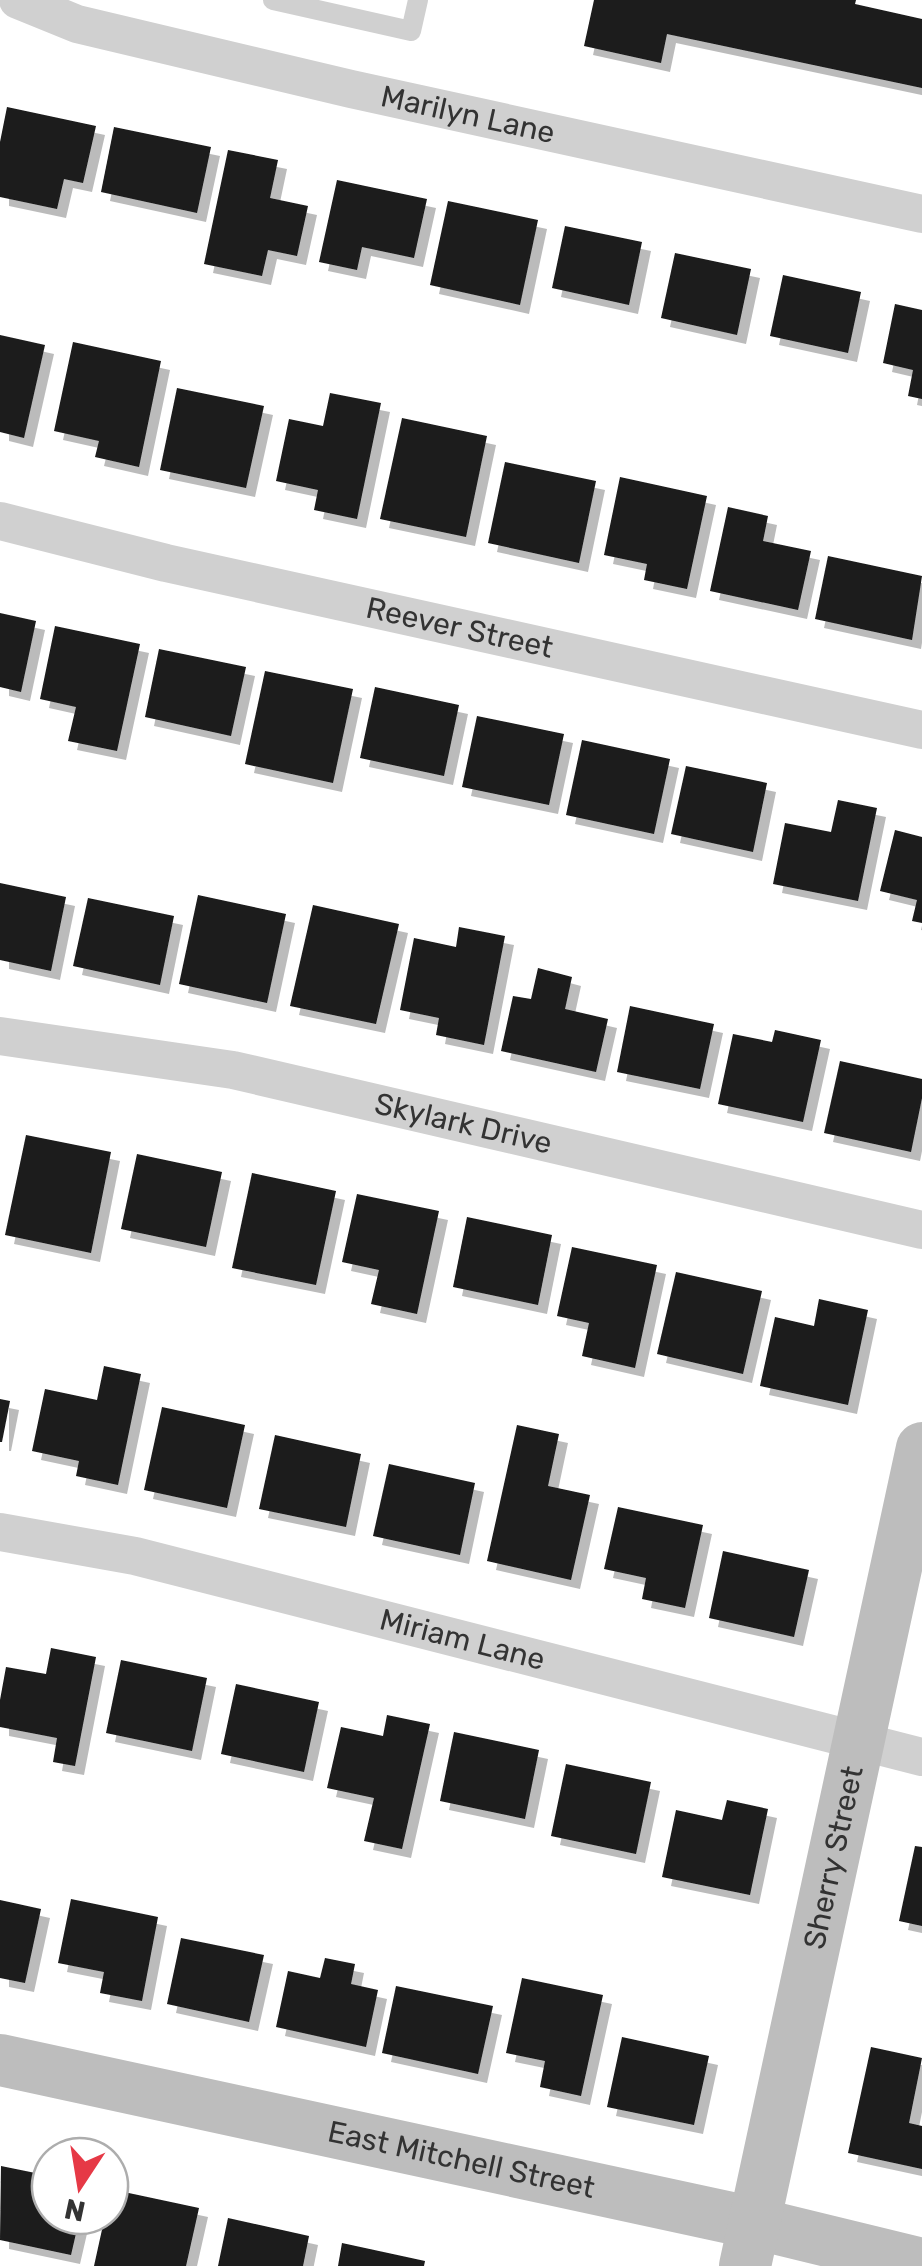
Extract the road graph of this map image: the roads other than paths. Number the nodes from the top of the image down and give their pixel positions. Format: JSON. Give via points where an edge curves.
{"nodes":[{"id":1,"x":18,"y":0,"type":"edge"},
{"id":2,"x":273,"y":0,"type":"edge"},
{"id":3,"x":418,"y":0,"type":"edge"},
{"id":4,"x":80,"y":12,"type":"edge"},
{"id":5,"x":922,"y":214,"type":"edge"},
{"id":6,"x":0,"y":521,"type":"edge"},
{"id":7,"x":922,"y":730,"type":"edge"},
{"id":8,"x":0,"y":1036,"type":"edge"},
{"id":9,"x":922,"y":1230,"type":"edge"},
{"id":10,"x":922,"y":1448,"type":"edge"},
{"id":11,"x":0,"y":1532,"type":"edge"},
{"id":12,"x":858,"y":1742,"type":"junction"},
{"id":13,"x":922,"y":1757,"type":"edge"},
{"id":14,"x":0,"y":2060,"type":"edge"},
{"id":15,"x":750,"y":2244,"type":"edge"},
{"id":16,"x":922,"y":2264,"type":"edge"}],
"edges":[{"from":1,"to":4,"type":"street","name":"Marilyn Lane"},
{"from":2,"to":3,"type":"lane","via":[[411,31]]},
{"from":4,"to":5,"type":"street","name":"Marilyn Lane","via":[[351,89]]},
{"from":6,"to":7,"type":"street","name":"Reever Street"},
{"from":8,"to":9,"type":"street","name":"Skylark Drive","via":[[233,1070]]},
{"from":10,"to":12,"type":"street","name":"Sherry Street"},
{"from":11,"to":12,"type":"street","name":"Miriam Lane","via":[[135,1556]]},
{"from":12,"to":13,"type":"street","name":"Miriam Lane"},
{"from":12,"to":15,"type":"street","name":"Sherry Street"},
{"from":14,"to":15,"type":"street","name":"East Mitchell Street"},
{"from":15,"to":16,"type":"street","name":"East Mitchell Street"}]}
